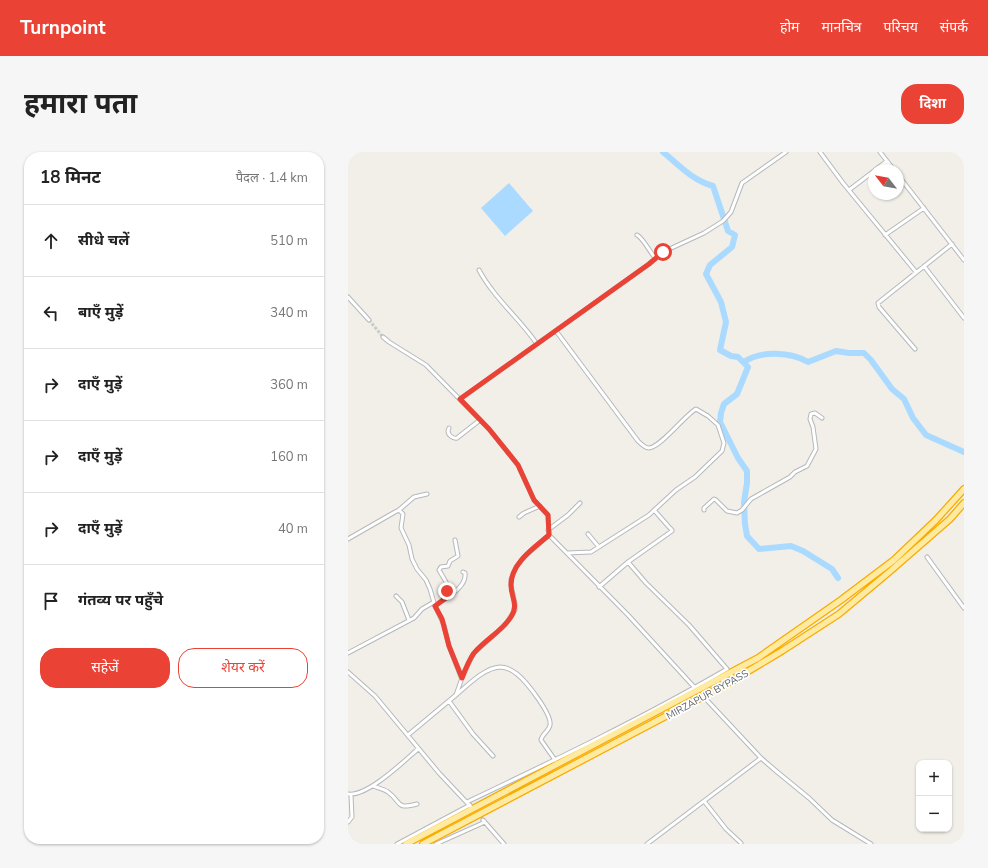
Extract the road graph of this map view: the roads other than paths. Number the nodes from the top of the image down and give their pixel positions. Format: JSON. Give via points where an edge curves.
{"nodes":[{"id":1,"x":786,"y":152,"type":"edge"},
{"id":2,"x":820,"y":152,"type":"edge"},
{"id":3,"x":880,"y":152,"type":"edge"},
{"id":4,"x":887,"y":161,"type":"junction"},
{"id":5,"x":883,"y":164,"type":"edge"},
{"id":6,"x":889,"y":164,"type":"edge"},
{"id":7,"x":868,"y":175,"type":"edge"},
{"id":8,"x":904,"y":183,"type":"edge"},
{"id":9,"x":849,"y":190,"type":"junction"},
{"id":10,"x":924,"y":208,"type":"junction"},
{"id":11,"x":637,"y":235,"type":"dead end"},
{"id":12,"x":885,"y":235,"type":"junction"},
{"id":13,"x":952,"y":244,"type":"junction"},
{"id":14,"x":655,"y":258,"type":"junction"},
{"id":15,"x":964,"y":260,"type":"edge"},
{"id":16,"x":924,"y":266,"type":"junction"},
{"id":17,"x":479,"y":270,"type":"dead end"},
{"id":18,"x":916,"y":272,"type":"junction"},
{"id":19,"x":348,"y":297,"type":"edge"},
{"id":20,"x":964,"y":318,"type":"edge"},
{"id":21,"x":369,"y":320,"type":"tunnel mouth"},
{"id":22,"x":556,"y":331,"type":"junction"},
{"id":23,"x":383,"y":337,"type":"tunnel mouth"},
{"id":24,"x":537,"y":344,"type":"junction"},
{"id":25,"x":915,"y":349,"type":"dead end"},
{"id":26,"x":460,"y":399,"type":"junction"},
{"id":27,"x":822,"y":418,"type":"dead end"},
{"id":28,"x":480,"y":420,"type":"junction"},
{"id":29,"x":449,"y":428,"type":"dead end"},
{"id":30,"x":964,"y":490,"type":"edge"},
{"id":31,"x":427,"y":494,"type":"dead end"},
{"id":32,"x":580,"y":503,"type":"dead end"},
{"id":33,"x":964,"y":504,"type":"edge"},
{"id":34,"x":540,"y":506,"type":"junction"},
{"id":35,"x":399,"y":510,"type":"junction"},
{"id":36,"x":654,"y":510,"type":"junction"},
{"id":37,"x":704,"y":510,"type":"dead end"},
{"id":38,"x":518,"y":517,"type":"dead end"},
{"id":39,"x":548,"y":530,"type":"junction"},
{"id":40,"x":588,"y":534,"type":"dead end"},
{"id":41,"x":549,"y":535,"type":"junction"},
{"id":42,"x":348,"y":539,"type":"edge"},
{"id":43,"x":455,"y":540,"type":"dead end"},
{"id":44,"x":598,"y":546,"type":"junction"},
{"id":45,"x":567,"y":553,"type":"junction"},
{"id":46,"x":927,"y":557,"type":"dead end"},
{"id":47,"x":628,"y":562,"type":"junction"},
{"id":48,"x":463,"y":572,"type":"dead end"},
{"id":49,"x":599,"y":586,"type":"junction"},
{"id":50,"x":396,"y":596,"type":"dead end"},
{"id":51,"x":447,"y":597,"type":"junction"},
{"id":52,"x":434,"y":604,"type":"junction"},
{"id":53,"x":964,"y":608,"type":"edge"},
{"id":54,"x":409,"y":620,"type":"junction"},
{"id":55,"x":348,"y":653,"type":"edge"},
{"id":56,"x":348,"y":672,"type":"edge"},
{"id":57,"x":462,"y":678,"type":"junction"},
{"id":58,"x":695,"y":688,"type":"junction"},
{"id":59,"x":456,"y":695,"type":"junction"},
{"id":60,"x":703,"y":696,"type":"junction"},
{"id":61,"x":449,"y":701,"type":"junction"},
{"id":62,"x":408,"y":735,"type":"junction"},
{"id":63,"x":418,"y":749,"type":"junction"},
{"id":64,"x":493,"y":756,"type":"dead end"},
{"id":65,"x":761,"y":758,"type":"junction"},
{"id":66,"x":555,"y":760,"type":"junction"},
{"id":67,"x":370,"y":788,"type":"junction"},
{"id":68,"x":349,"y":794,"type":"edge"},
{"id":69,"x":704,"y":801,"type":"junction"},
{"id":70,"x":467,"y":802,"type":"junction"},
{"id":71,"x":417,"y":804,"type":"dead end"},
{"id":72,"x":348,"y":822,"type":"edge"},
{"id":73,"x":653,"y":842,"type":"edge"},
{"id":74,"x":741,"y":843,"type":"dead end"},
{"id":75,"x":397,"y":844,"type":"edge"},
{"id":76,"x":406,"y":844,"type":"edge"},
{"id":77,"x":423,"y":844,"type":"edge"},
{"id":78,"x":436,"y":844,"type":"edge"},
{"id":79,"x":504,"y":844,"type":"edge"},
{"id":80,"x":647,"y":844,"type":"edge"},
{"id":81,"x":871,"y":844,"type":"edge"}],
"edges":[{"from":1,"to":14,"type":"street","via":[[742,183],[727,217],[713,228]]},
{"from":2,"to":9,"type":"street"},
{"from":3,"to":4,"type":"street"},
{"from":4,"to":5,"type":"street"},
{"from":4,"to":6,"type":"street"},
{"from":7,"to":9,"type":"street"},
{"from":8,"to":10,"type":"street"},
{"from":9,"to":12,"type":"street"},
{"from":10,"to":12,"type":"street"},
{"from":10,"to":13,"type":"street"},
{"from":11,"to":14,"type":"street"},
{"from":12,"to":18,"type":"street"},
{"from":13,"to":15,"type":"street"},
{"from":13,"to":16,"type":"street"},
{"from":14,"to":22,"type":"street"},
{"from":16,"to":18,"type":"street"},
{"from":16,"to":20,"type":"street"},
{"from":17,"to":24,"type":"street"},
{"from":18,"to":25,"type":"street","via":[[878,304]]},
{"from":19,"to":21,"type":"street"},
{"from":22,"to":24,"type":"street"},
{"from":22,"to":36,"type":"street","via":[[644,446],[653,447],[696,409],[720,428],[724,442],[722,451]]},
{"from":23,"to":26,"type":"street","via":[[426,365]]},
{"from":24,"to":26,"type":"street"},
{"from":26,"to":28,"type":"street"},
{"from":27,"to":37,"type":"street","via":[[815,413],[811,414],[816,449],[807,466],[751,499],[737,513],[727,512],[714,499]]},
{"from":28,"to":29,"type":"street","via":[[457,438],[449,434]]},
{"from":28,"to":34,"type":"street","via":[[518,465],[534,500]]},
{"from":30,"to":76,"type":"highway","via":[[894,560],[758,658]]},
{"from":31,"to":35,"type":"street","via":[[414,497]]},
{"from":32,"to":39,"type":"street"},
{"from":33,"to":60,"type":"highway","name":"MIRZAPUR BYPASS","via":[[950,519],[839,614],[782,651]]},
{"from":34,"to":38,"type":"street"},
{"from":34,"to":39,"type":"street","via":[[548,515]]},
{"from":35,"to":42,"type":"street"},
{"from":35,"to":52,"type":"street","via":[[403,514],[401,528],[412,558],[428,584]]},
{"from":36,"to":44,"type":"street"},
{"from":36,"to":47,"type":"street","via":[[672,531]]},
{"from":39,"to":41,"type":"street"},
{"from":40,"to":44,"type":"street"},
{"from":41,"to":45,"type":"street"},
{"from":41,"to":57,"type":"street","via":[[516,567],[511,580],[515,610],[504,625],[473,654]]},
{"from":43,"to":51,"type":"street","via":[[458,556],[450,561],[448,566],[439,570],[446,582]]},
{"from":44,"to":45,"type":"street","via":[[588,553]]},
{"from":45,"to":49,"type":"street"},
{"from":46,"to":53,"type":"street"},
{"from":47,"to":49,"type":"street"},
{"from":47,"to":58,"type":"street","via":[[727,669]]},
{"from":48,"to":51,"type":"street","via":[[466,578],[461,586]]},
{"from":49,"to":58,"type":"street"},
{"from":50,"to":54,"type":"street","via":[[402,602]]},
{"from":51,"to":52,"type":"street"},
{"from":52,"to":54,"type":"street","via":[[422,609]]},
{"from":52,"to":57,"type":"street","via":[[442,619],[449,646]]},
{"from":54,"to":55,"type":"street"},
{"from":56,"to":62,"type":"street","via":[[375,696]]},
{"from":57,"to":59,"type":"street"},
{"from":58,"to":66,"type":"street"},
{"from":59,"to":61,"type":"street"},
{"from":59,"to":66,"type":"street","via":[[489,670],[501,667],[516,673],[524,680],[548,715],[550,728],[541,740]]},
{"from":60,"to":65,"type":"street"},
{"from":60,"to":77,"type":"highway","name":"MIRZAPUR BYPASS"},
{"from":61,"to":62,"type":"street"},
{"from":61,"to":64,"type":"street"},
{"from":62,"to":63,"type":"street"},
{"from":63,"to":67,"type":"street"},
{"from":63,"to":70,"type":"street"},
{"from":65,"to":69,"type":"street"},
{"from":65,"to":81,"type":"street","via":[[832,820]]},
{"from":66,"to":70,"type":"street"},
{"from":67,"to":68,"type":"street","via":[[359,794]]},
{"from":67,"to":71,"type":"street","via":[[387,791],[402,806]]},
{"from":68,"to":72,"type":"street","via":[[352,817]]},
{"from":69,"to":73,"type":"street"},
{"from":69,"to":74,"type":"street","via":[[726,829]]},
{"from":70,"to":75,"type":"street","via":[[471,806]]},
{"from":73,"to":80,"type":"street"},
{"from":78,"to":79,"type":"street","via":[[484,821]]}]}
